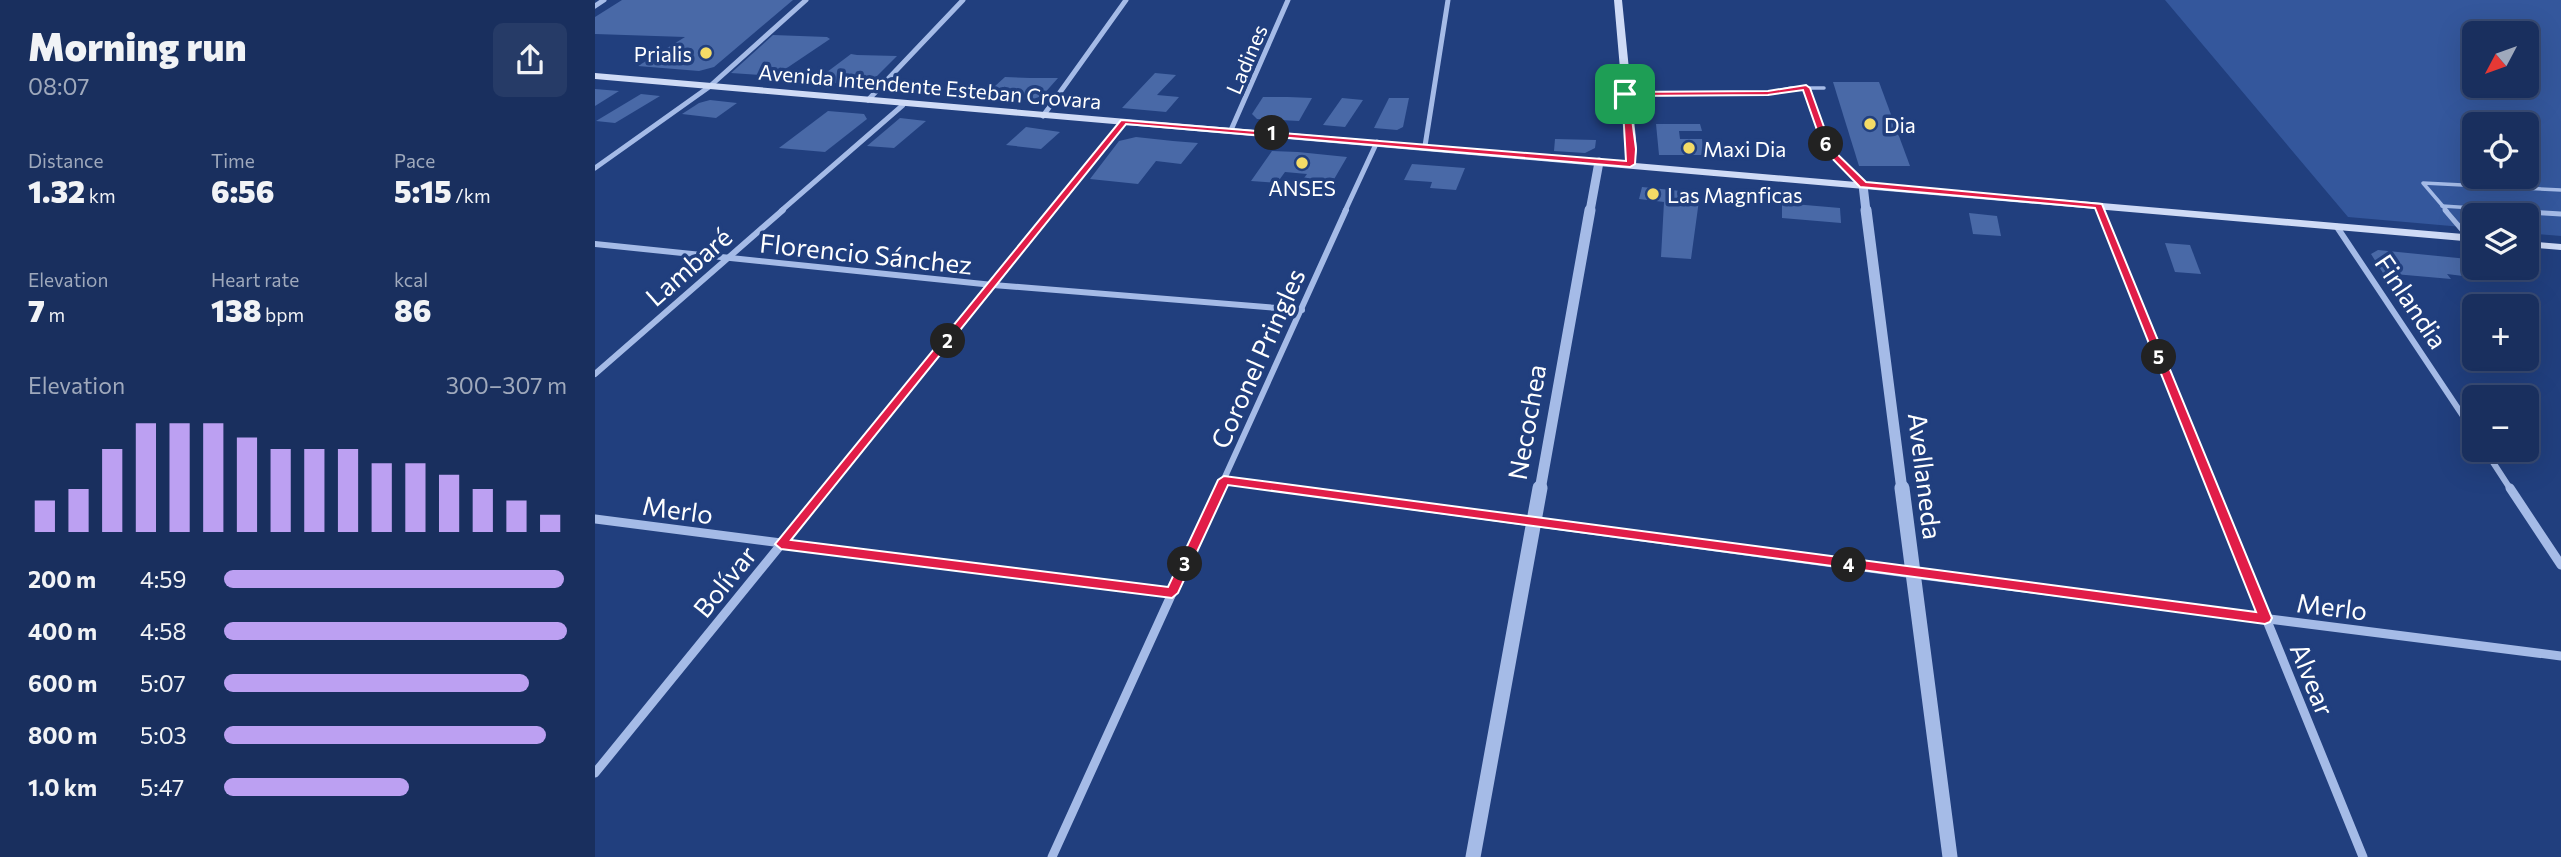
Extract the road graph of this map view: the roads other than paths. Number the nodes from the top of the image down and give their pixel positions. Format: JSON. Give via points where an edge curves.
{"nodes":[{"id":1,"x":604,"y":0,"type":"edge"},
{"id":2,"x":806,"y":0,"type":"edge"},
{"id":3,"x":963,"y":0,"type":"edge"},
{"id":4,"x":1126,"y":0,"type":"edge"},
{"id":5,"x":1288,"y":0,"type":"edge"},
{"id":6,"x":1448,"y":0,"type":"edge"},
{"id":7,"x":1618,"y":0,"type":"edge"},
{"id":8,"x":595,"y":6,"type":"edge"},
{"id":9,"x":595,"y":76,"type":"edge"},
{"id":10,"x":709,"y":86,"type":"junction"},
{"id":11,"x":1806,"y":88,"type":"junction"},
{"id":12,"x":1824,"y":88,"type":"dead end"},
{"id":13,"x":1625,"y":94,"type":"junction"},
{"id":14,"x":868,"y":100,"type":"junction"},
{"id":15,"x":903,"y":104,"type":"junction"},
{"id":16,"x":1043,"y":116,"type":"junction"},
{"id":17,"x":1124,"y":122,"type":"junction"},
{"id":18,"x":1231,"y":130,"type":"junction"},
{"id":19,"x":1377,"y":142,"type":"junction"},
{"id":20,"x":1425,"y":146,"type":"junction"},
{"id":21,"x":1599,"y":162,"type":"junction"},
{"id":22,"x":1630,"y":164,"type":"junction"},
{"id":23,"x":595,"y":168,"type":"edge"},
{"id":24,"x":1863,"y":185,"type":"junction"},
{"id":25,"x":2561,"y":190,"type":"edge"},
{"id":26,"x":2099,"y":206,"type":"junction"},
{"id":27,"x":2442,"y":206,"type":"junction"},
{"id":28,"x":2561,"y":214,"type":"edge"},
{"id":29,"x":2337,"y":227,"type":"junction"},
{"id":30,"x":2462,"y":228,"type":"edge"},
{"id":31,"x":2462,"y":238,"type":"edge"},
{"id":32,"x":595,"y":244,"type":"edge"},
{"id":33,"x":2539,"y":245,"type":"edge"},
{"id":34,"x":2561,"y":247,"type":"edge"},
{"id":35,"x":726,"y":258,"type":"junction"},
{"id":36,"x":993,"y":285,"type":"junction"},
{"id":37,"x":1302,"y":310,"type":"junction"},
{"id":38,"x":595,"y":374,"type":"edge"},
{"id":39,"x":2462,"y":414,"type":"edge"},
{"id":40,"x":2493,"y":462,"type":"edge"},
{"id":41,"x":1224,"y":480,"type":"junction"},
{"id":42,"x":595,"y":519,"type":"edge"},
{"id":43,"x":1533,"y":522,"type":"junction"},
{"id":44,"x":781,"y":544,"type":"junction"},
{"id":45,"x":2561,"y":565,"type":"edge"},
{"id":46,"x":1914,"y":574,"type":"junction"},
{"id":47,"x":1172,"y":593,"type":"junction"},
{"id":48,"x":2265,"y":618,"type":"junction"},
{"id":49,"x":2561,"y":656,"type":"edge"},
{"id":50,"x":595,"y":773,"type":"edge"},
{"id":51,"x":1052,"y":857,"type":"edge"},
{"id":52,"x":1472,"y":857,"type":"edge"},
{"id":53,"x":1950,"y":857,"type":"edge"},
{"id":54,"x":2363,"y":857,"type":"edge"}],
"edges":[{"from":1,"to":8,"type":"street"},
{"from":2,"to":10,"type":"street"},
{"from":3,"to":14,"type":"street"},
{"from":4,"to":16,"type":"street"},
{"from":5,"to":18,"type":"street","name":"Ladines"},
{"from":6,"to":20,"type":"street"},
{"from":7,"to":13,"type":"main road"},
{"from":9,"to":10,"type":"main road","name":"Avenida Intendente Esteban Crovara"},
{"from":10,"to":14,"type":"main road","name":"Avenida Intendente Esteban Crovara"},
{"from":10,"to":23,"type":"street"},
{"from":11,"to":12,"type":"lane"},
{"from":11,"to":13,"type":"lane","via":[[1768,93]]},
{"from":11,"to":24,"type":"lane","via":[[1828,150]]},
{"from":13,"to":22,"type":"main road"},
{"from":14,"to":15,"type":"main road","name":"Avenida Intendente Esteban Crovara"},
{"from":15,"to":16,"type":"main road","name":"Avenida Intendente Esteban Crovara"},
{"from":15,"to":35,"type":"street","name":"Lambaré"},
{"from":16,"to":17,"type":"main road","name":"Avenida Intendente Esteban Crovara"},
{"from":17,"to":18,"type":"main road","name":"Avenida Intendente Esteban Crovara"},
{"from":17,"to":36,"type":"street","name":"Bolívar"},
{"from":18,"to":19,"type":"main road","name":"Avenida Intendente Esteban Crovara"},
{"from":19,"to":20,"type":"main road","name":"Avenida Intendente Esteban Crovara"},
{"from":19,"to":37,"type":"street","name":"Coronel Pringles"},
{"from":20,"to":21,"type":"main road","name":"Avenida Intendente Esteban Crovara"},
{"from":21,"to":22,"type":"main road","name":"Avenida Intendente Esteban Crovara"},
{"from":21,"to":43,"type":"street","name":"Necochea"},
{"from":22,"to":24,"type":"main road","name":"Avenida Intendente Esteban Crovara"},
{"from":24,"to":26,"type":"main road","name":"Avenida Intendente Esteban Crovara"},
{"from":24,"to":46,"type":"street","name":"Avellaneda"},
{"from":25,"to":27,"type":"lane","via":[[2423,183]]},
{"from":26,"to":29,"type":"main road","name":"Avenida Intendente Esteban Crovara"},
{"from":26,"to":48,"type":"street","name":"Alvear"},
{"from":27,"to":28,"type":"lane"},
{"from":27,"to":30,"type":"lane"},
{"from":29,"to":31,"type":"main road","name":"Avenida Intendente Esteban Crovara"},
{"from":29,"to":39,"type":"street","name":"Finlandia"},
{"from":32,"to":35,"type":"street","name":"Florencio Sánchez"},
{"from":33,"to":34,"type":"main road"},
{"from":35,"to":36,"type":"street","name":"Florencio Sánchez"},
{"from":35,"to":38,"type":"street","name":"Lambaré"},
{"from":36,"to":37,"type":"street","name":"Florencio Sánchez"},
{"from":36,"to":44,"type":"street","name":"Bolívar"},
{"from":37,"to":41,"type":"street","name":"Coronel Pringles"},
{"from":40,"to":45,"type":"street"},
{"from":41,"to":43,"type":"street","name":"Merlo"},
{"from":41,"to":47,"type":"street","name":"Coronel Pringles"},
{"from":42,"to":44,"type":"street","name":"Merlo"},
{"from":43,"to":46,"type":"street","name":"Merlo"},
{"from":43,"to":52,"type":"street","name":"Necochea"},
{"from":44,"to":47,"type":"street","name":"Merlo"},
{"from":44,"to":50,"type":"street","name":"Bolívar"},
{"from":46,"to":48,"type":"street","name":"Merlo"},
{"from":46,"to":53,"type":"street","name":"Avellaneda"},
{"from":47,"to":51,"type":"street","name":"Coronel Pringles"},
{"from":48,"to":49,"type":"street","name":"Merlo"},
{"from":48,"to":54,"type":"street","name":"Alvear"}]}
